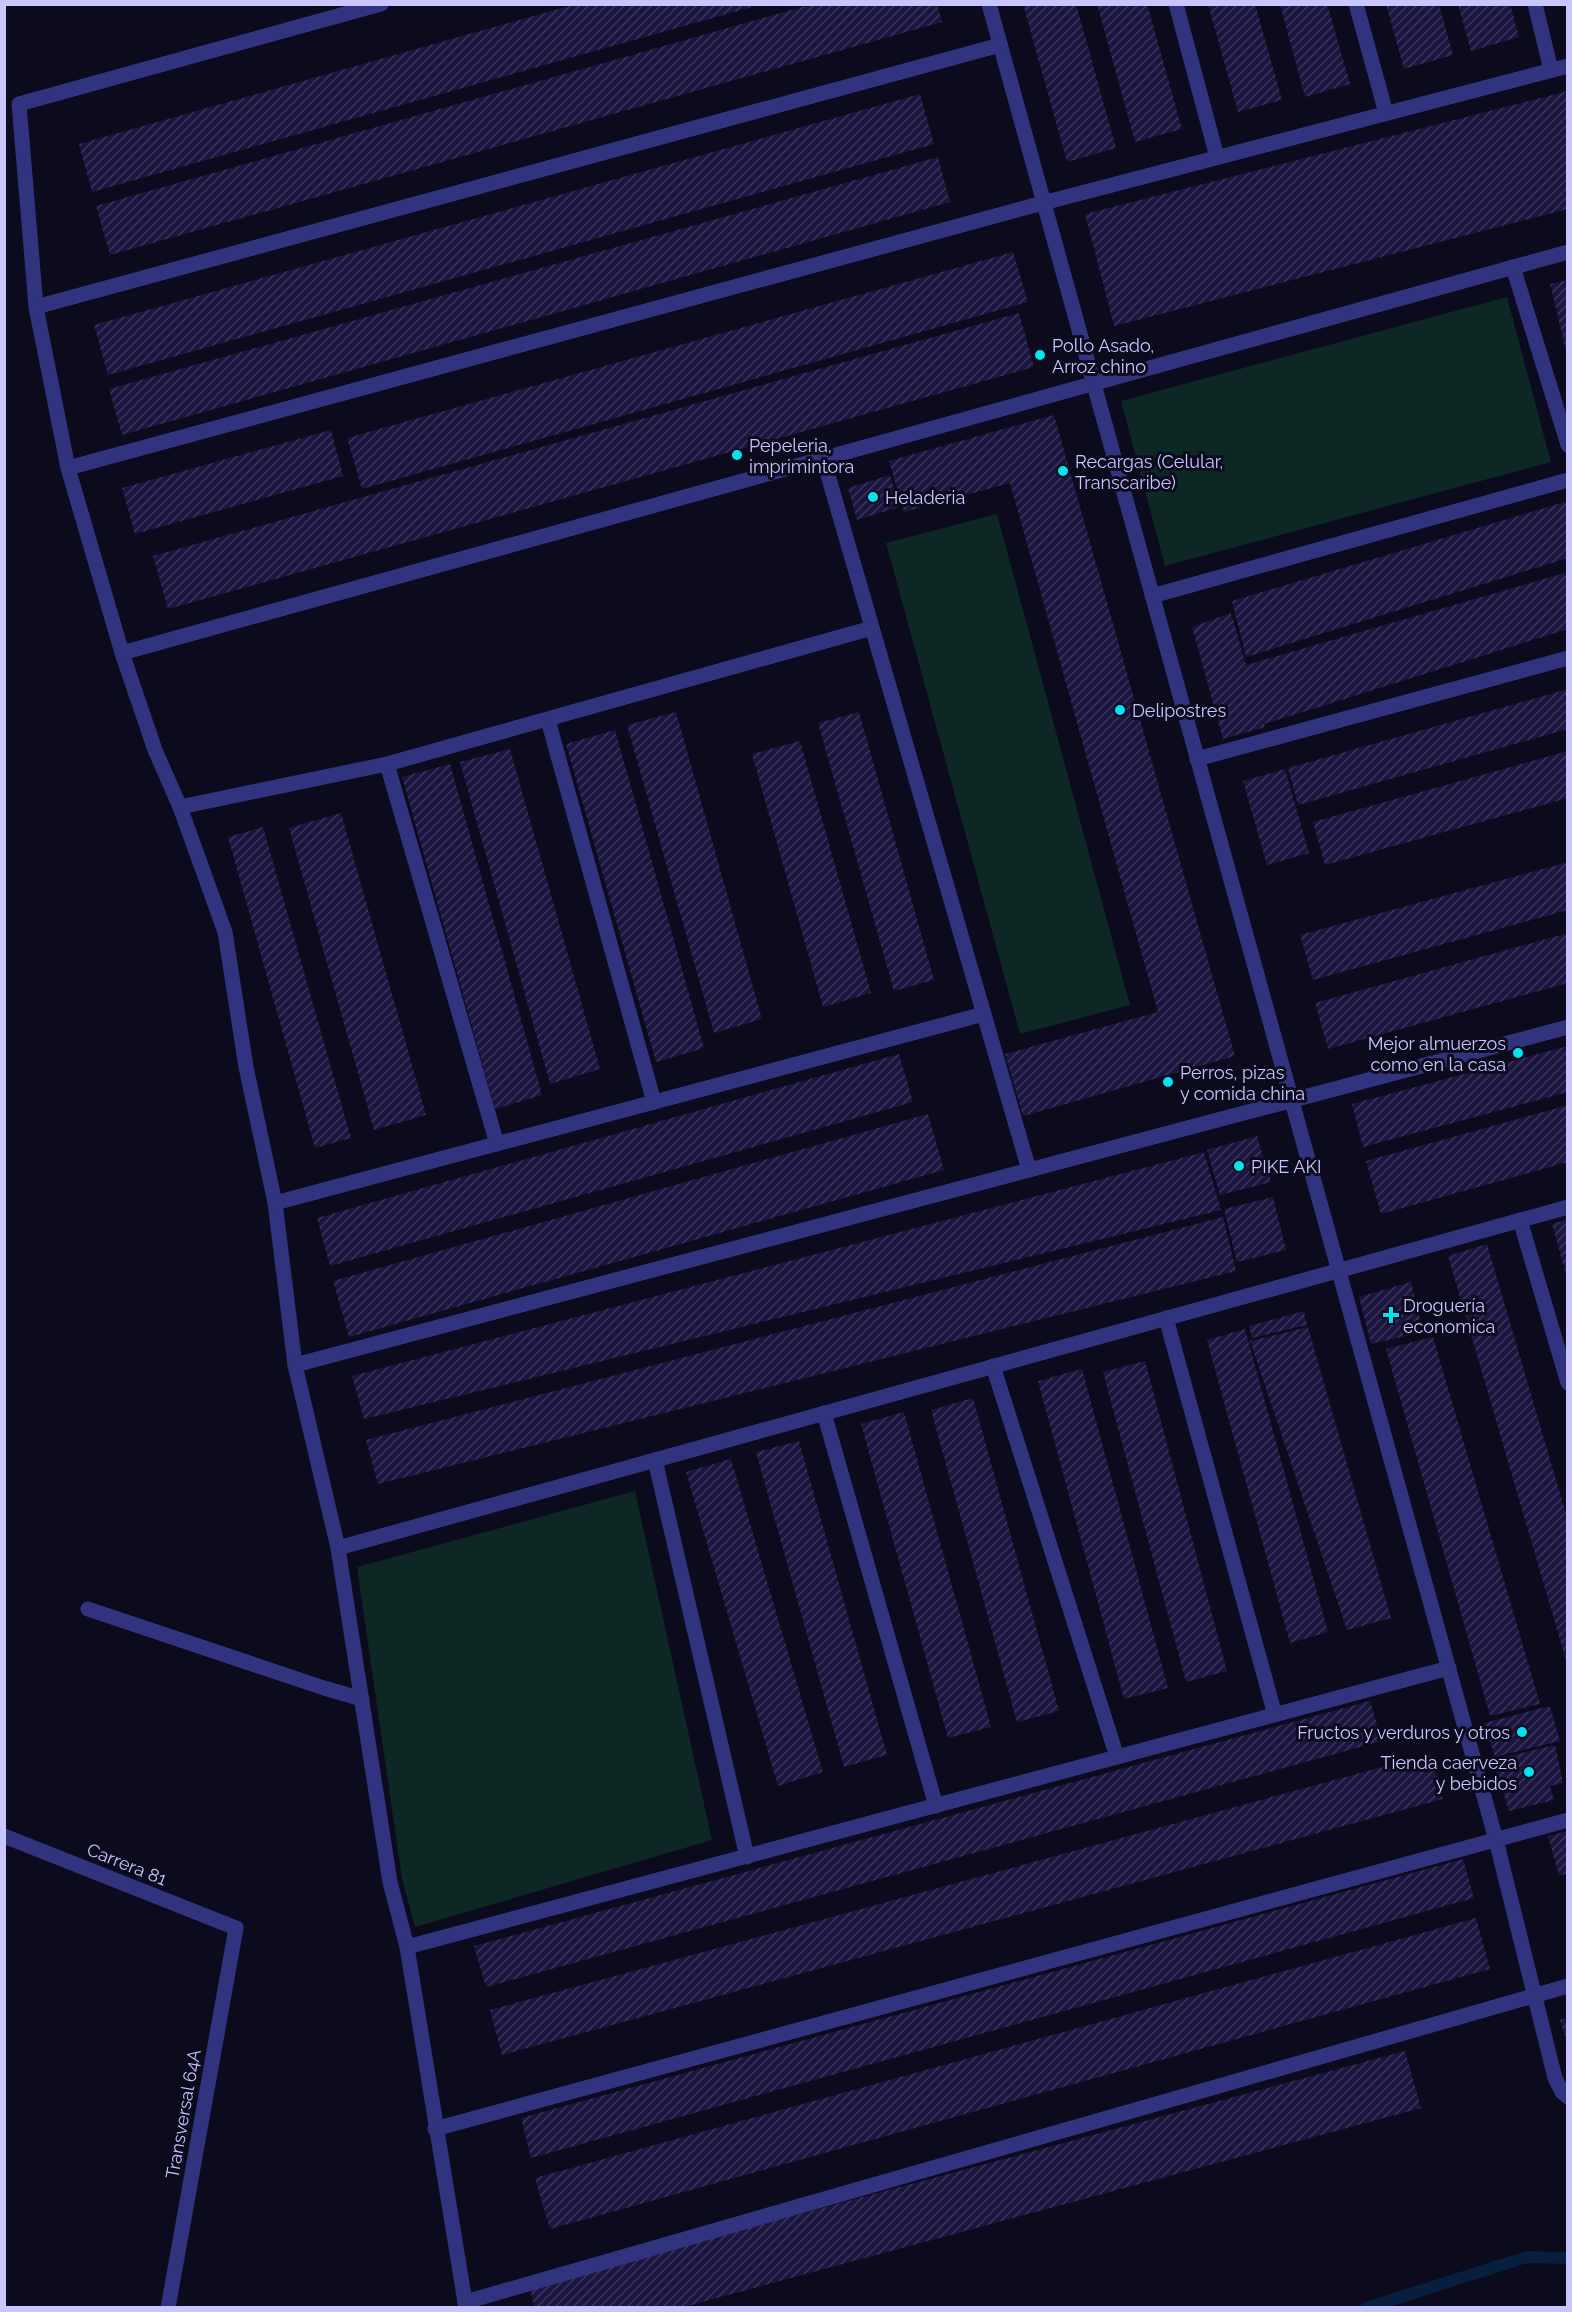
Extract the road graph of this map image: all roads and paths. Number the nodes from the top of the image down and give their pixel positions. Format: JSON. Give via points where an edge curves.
{"nodes":[{"id":1,"x":381,"y":4,"type":"edge"},
{"id":2,"x":989,"y":4,"type":"edge"},
{"id":3,"x":1176,"y":4,"type":"edge"},
{"id":4,"x":1356,"y":4,"type":"edge"},
{"id":5,"x":1535,"y":4,"type":"edge"},
{"id":6,"x":1000,"y":45,"type":"junction"},
{"id":7,"x":1568,"y":66,"type":"edge"},
{"id":8,"x":1551,"y":70,"type":"junction"},
{"id":9,"x":1386,"y":113,"type":"junction"},
{"id":10,"x":1217,"y":157,"type":"junction"},
{"id":11,"x":1043,"y":203,"type":"junction"},
{"id":12,"x":1568,"y":252,"type":"edge"},
{"id":13,"x":1513,"y":267,"type":"junction"},
{"id":14,"x":36,"y":307,"type":"junction"},
{"id":15,"x":1093,"y":383,"type":"junction"},
{"id":16,"x":1568,"y":445,"type":"edge"},
{"id":17,"x":822,"y":458,"type":"junction"},
{"id":18,"x":68,"y":468,"type":"junction"},
{"id":19,"x":1568,"y":480,"type":"edge"},
{"id":20,"x":1152,"y":596,"type":"junction"},
{"id":21,"x":872,"y":628,"type":"junction"},
{"id":22,"x":122,"y":653,"type":"junction"},
{"id":23,"x":1568,"y":658,"type":"edge"},
{"id":24,"x":548,"y":720,"type":"junction"},
{"id":25,"x":1197,"y":759,"type":"junction"},
{"id":26,"x":387,"y":764,"type":"junction"},
{"id":27,"x":180,"y":807,"type":"junction"},
{"id":28,"x":984,"y":1014,"type":"junction"},
{"id":29,"x":1568,"y":1027,"type":"edge"},
{"id":30,"x":1291,"y":1101,"type":"junction"},
{"id":31,"x":654,"y":1102,"type":"junction"},
{"id":32,"x":497,"y":1144,"type":"junction"},
{"id":33,"x":1029,"y":1170,"type":"junction"},
{"id":34,"x":275,"y":1203,"type":"junction"},
{"id":35,"x":1568,"y":1207,"type":"edge"},
{"id":36,"x":1520,"y":1220,"type":"junction"},
{"id":37,"x":1339,"y":1270,"type":"junction"},
{"id":38,"x":1166,"y":1318,"type":"junction"},
{"id":39,"x":295,"y":1365,"type":"junction"},
{"id":40,"x":993,"y":1366,"type":"junction"},
{"id":41,"x":1568,"y":1383,"type":"edge"},
{"id":42,"x":824,"y":1413,"type":"junction"},
{"id":43,"x":655,"y":1460,"type":"junction"},
{"id":44,"x":338,"y":1548,"type":"junction"},
{"id":45,"x":88,"y":1609,"type":"dead end"},
{"id":46,"x":1449,"y":1668,"type":"junction"},
{"id":47,"x":362,"y":1699,"type":"junction"},
{"id":48,"x":1275,"y":1715,"type":"junction"},
{"id":49,"x":1118,"y":1757,"type":"junction"},
{"id":50,"x":936,"y":1806,"type":"junction"},
{"id":51,"x":1568,"y":1820,"type":"edge"},
{"id":52,"x":4,"y":1836,"type":"edge"},
{"id":53,"x":1497,"y":1840,"type":"junction"},
{"id":54,"x":747,"y":1857,"type":"junction"},
{"id":55,"x":236,"y":1928,"type":"joint"},
{"id":56,"x":407,"y":1947,"type":"junction"},
{"id":57,"x":1568,"y":1986,"type":"edge"},
{"id":58,"x":1534,"y":1995,"type":"junction"},
{"id":59,"x":1568,"y":2097,"type":"edge"},
{"id":60,"x":435,"y":2129,"type":"junction"},
{"id":61,"x":465,"y":2305,"type":"edge"},
{"id":62,"x":168,"y":2307,"type":"edge"}],
"edges":[{"from":1,"to":14,"type":"street","via":[[19,104]]},
{"from":2,"to":6,"type":"street"},
{"from":3,"to":10,"type":"street"},
{"from":4,"to":9,"type":"street"},
{"from":5,"to":8,"type":"street"},
{"from":6,"to":11,"type":"street"},
{"from":6,"to":14,"type":"street"},
{"from":7,"to":8,"type":"street"},
{"from":8,"to":9,"type":"street"},
{"from":9,"to":10,"type":"street"},
{"from":10,"to":11,"type":"street"},
{"from":11,"to":15,"type":"street"},
{"from":11,"to":18,"type":"street"},
{"from":12,"to":13,"type":"street"},
{"from":13,"to":15,"type":"street"},
{"from":13,"to":16,"type":"street"},
{"from":14,"to":18,"type":"street"},
{"from":15,"to":17,"type":"street"},
{"from":15,"to":20,"type":"street"},
{"from":17,"to":21,"type":"street"},
{"from":17,"to":22,"type":"street"},
{"from":18,"to":22,"type":"street"},
{"from":19,"to":20,"type":"street"},
{"from":20,"to":25,"type":"street"},
{"from":21,"to":24,"type":"street"},
{"from":21,"to":28,"type":"street"},
{"from":22,"to":27,"type":"street","via":[[155,750]]},
{"from":23,"to":25,"type":"street"},
{"from":24,"to":26,"type":"street"},
{"from":24,"to":31,"type":"street"},
{"from":25,"to":30,"type":"street"},
{"from":26,"to":27,"type":"street"},
{"from":26,"to":32,"type":"street"},
{"from":27,"to":34,"type":"street","via":[[225,932],[246,1067]]},
{"from":28,"to":31,"type":"street"},
{"from":28,"to":33,"type":"street"},
{"from":29,"to":30,"type":"street"},
{"from":30,"to":33,"type":"street"},
{"from":30,"to":37,"type":"street"},
{"from":31,"to":32,"type":"street"},
{"from":32,"to":34,"type":"street"},
{"from":33,"to":39,"type":"street"},
{"from":34,"to":39,"type":"street"},
{"from":35,"to":36,"type":"street"},
{"from":36,"to":37,"type":"street"},
{"from":36,"to":41,"type":"street"},
{"from":37,"to":38,"type":"street"},
{"from":37,"to":46,"type":"street"},
{"from":38,"to":40,"type":"street"},
{"from":38,"to":48,"type":"street"},
{"from":39,"to":44,"type":"street"},
{"from":40,"to":42,"type":"street"},
{"from":40,"to":49,"type":"street"},
{"from":42,"to":43,"type":"street"},
{"from":42,"to":50,"type":"street"},
{"from":43,"to":44,"type":"street"},
{"from":43,"to":54,"type":"street"},
{"from":44,"to":47,"type":"street"},
{"from":45,"to":47,"type":"street"},
{"from":46,"to":48,"type":"street"},
{"from":46,"to":53,"type":"street"},
{"from":47,"to":56,"type":"street","via":[[390,1882]]},
{"from":48,"to":49,"type":"street"},
{"from":49,"to":50,"type":"street"},
{"from":50,"to":54,"type":"street"},
{"from":51,"to":53,"type":"street"},
{"from":52,"to":55,"type":"street","name":"Carrera 81"},
{"from":53,"to":58,"type":"street"},
{"from":53,"to":60,"type":"street"},
{"from":54,"to":56,"type":"street"},
{"from":55,"to":62,"type":"street","name":"Transversal 64A"},
{"from":56,"to":60,"type":"street"},
{"from":57,"to":58,"type":"street"},
{"from":58,"to":59,"type":"street","via":[[1555,2078]]},
{"from":58,"to":61,"type":"street"},
{"from":60,"to":61,"type":"street"}]}
